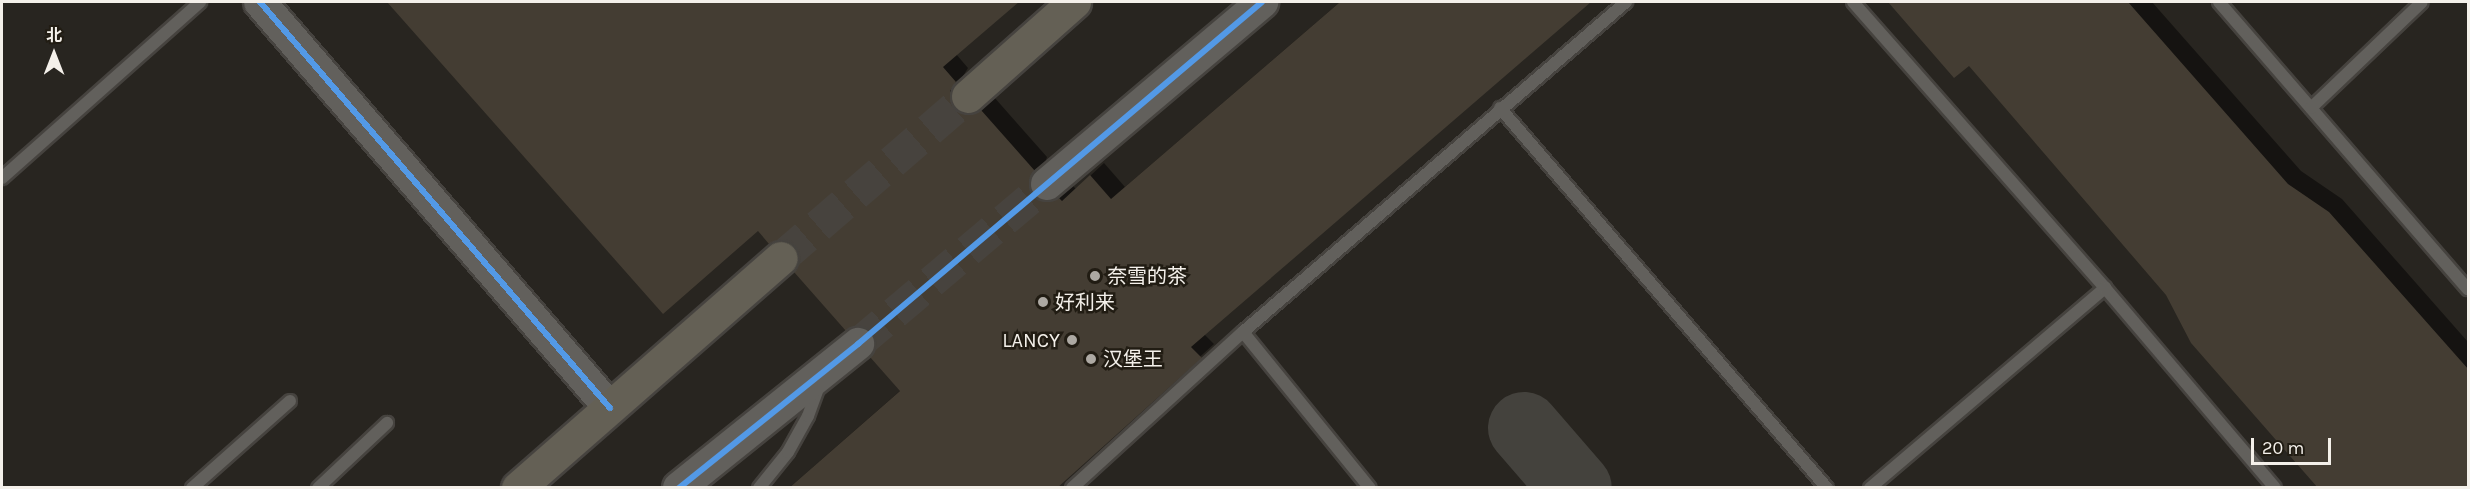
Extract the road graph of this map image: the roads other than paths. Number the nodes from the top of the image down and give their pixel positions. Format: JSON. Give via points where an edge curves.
{"nodes":[{"id":1,"x":200,"y":2,"type":"edge"},
{"id":2,"x":260,"y":2,"type":"edge"},
{"id":3,"x":1074,"y":2,"type":"edge"},
{"id":4,"x":1262,"y":2,"type":"edge"},
{"id":5,"x":1626,"y":2,"type":"edge"},
{"id":6,"x":1853,"y":2,"type":"edge"},
{"id":7,"x":2219,"y":2,"type":"edge"},
{"id":8,"x":2422,"y":2,"type":"edge"},
{"id":9,"x":968,"y":96,"type":"tunnel mouth"},
{"id":10,"x":1500,"y":108,"type":"junction"},
{"id":11,"x":2311,"y":108,"type":"junction"},
{"id":12,"x":2,"y":178,"type":"edge"},
{"id":13,"x":1047,"y":184,"type":"tunnel mouth"},
{"id":14,"x":781,"y":258,"type":"tunnel mouth"},
{"id":15,"x":2105,"y":288,"type":"junction"},
{"id":16,"x":2469,"y":289,"type":"edge"},
{"id":17,"x":1243,"y":332,"type":"junction"},
{"id":18,"x":858,"y":344,"type":"tunnel mouth"},
{"id":19,"x":824,"y":372,"type":"junction"},
{"id":20,"x":290,"y":401,"type":"dead end"},
{"id":21,"x":610,"y":408,"type":"junction"},
{"id":22,"x":387,"y":423,"type":"dead end"},
{"id":23,"x":192,"y":488,"type":"edge"},
{"id":24,"x":318,"y":488,"type":"edge"},
{"id":25,"x":518,"y":488,"type":"edge"},
{"id":26,"x":679,"y":488,"type":"edge"},
{"id":27,"x":759,"y":488,"type":"edge"},
{"id":28,"x":1072,"y":488,"type":"edge"},
{"id":29,"x":1370,"y":488,"type":"edge"},
{"id":30,"x":1827,"y":488,"type":"edge"},
{"id":31,"x":1870,"y":488,"type":"edge"},
{"id":32,"x":2275,"y":488,"type":"edge"}],
"edges":[{"from":1,"to":12,"type":"lane"},
{"from":2,"to":21,"type":"street"},
{"from":3,"to":9,"type":"highway"},
{"from":4,"to":13,"type":"street"},
{"from":5,"to":10,"type":"lane"},
{"from":6,"to":15,"type":"lane"},
{"from":7,"to":11,"type":"lane"},
{"from":8,"to":11,"type":"lane"},
{"from":10,"to":17,"type":"lane"},
{"from":10,"to":30,"type":"lane"},
{"from":11,"to":16,"type":"lane"},
{"from":14,"to":21,"type":"highway"},
{"from":15,"to":31,"type":"lane"},
{"from":15,"to":32,"type":"lane"},
{"from":17,"to":28,"type":"lane"},
{"from":17,"to":29,"type":"lane"},
{"from":18,"to":19,"type":"street"},
{"from":19,"to":26,"type":"street"},
{"from":19,"to":27,"type":"lane","via":[[808,416],[788,452]]},
{"from":20,"to":23,"type":"lane"},
{"from":21,"to":25,"type":"highway"},
{"from":22,"to":24,"type":"lane"}]}
